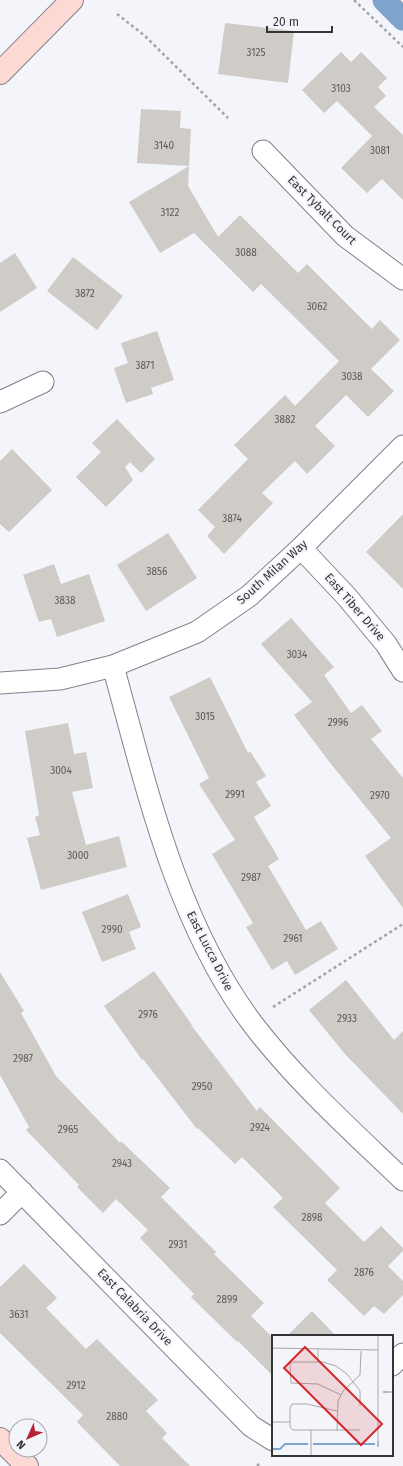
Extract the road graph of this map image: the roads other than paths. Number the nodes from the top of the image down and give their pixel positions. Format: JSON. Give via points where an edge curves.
{"nodes":[{"id":1,"x":72,"y":0,"type":"edge"},
{"id":2,"x":0,"y":73,"type":"edge"},
{"id":3,"x":263,"y":151,"type":"dead end"},
{"id":4,"x":403,"y":280,"type":"edge"},
{"id":5,"x":43,"y":382,"type":"dead end"},
{"id":6,"x":0,"y":402,"type":"edge"},
{"id":7,"x":403,"y":446,"type":"edge"},
{"id":8,"x":301,"y":548,"type":"junction"},
{"id":9,"x":113,"y":666,"type":"junction"},
{"id":10,"x":403,"y":671,"type":"edge"},
{"id":11,"x":0,"y":683,"type":"edge"},
{"id":12,"x":0,"y":1170,"type":"edge"},
{"id":13,"x":403,"y":1180,"type":"edge"},
{"id":14,"x":22,"y":1192,"type":"junction"},
{"id":15,"x":0,"y":1214,"type":"edge"},
{"id":16,"x":403,"y":1354,"type":"edge"},
{"id":17,"x":393,"y":1364,"type":"edge"},
{"id":18,"x":0,"y":1439,"type":"edge"},
{"id":19,"x":272,"y":1439,"type":"edge"},
{"id":20,"x":27,"y":1466,"type":"edge"}],
"edges":[{"from":1,"to":2,"type":"main road"},
{"from":3,"to":4,"type":"street","name":"East Tybalt Court","via":[[345,236]]},
{"from":5,"to":6,"type":"street"},
{"from":7,"to":8,"type":"street","name":"South Milan Way"},
{"from":8,"to":9,"type":"street","name":"South Milan Way","via":[[249,596],[197,632]]},
{"from":8,"to":10,"type":"street","name":"East Tiber Drive","via":[[348,597],[386,644]]},
{"from":9,"to":11,"type":"street","name":"South Milan Way","via":[[60,679]]},
{"from":9,"to":13,"type":"street","name":"East Lucca Drive","via":[[169,860],[209,954],[229,989],[268,1044]]},
{"from":12,"to":14,"type":"street","name":"East Calabria Drive"},
{"from":14,"to":15,"type":"street"},
{"from":14,"to":19,"type":"street","name":"East Calabria Drive","via":[[251,1426]]},
{"from":16,"to":17,"type":"street"},
{"from":18,"to":20,"type":"main road"}]}
